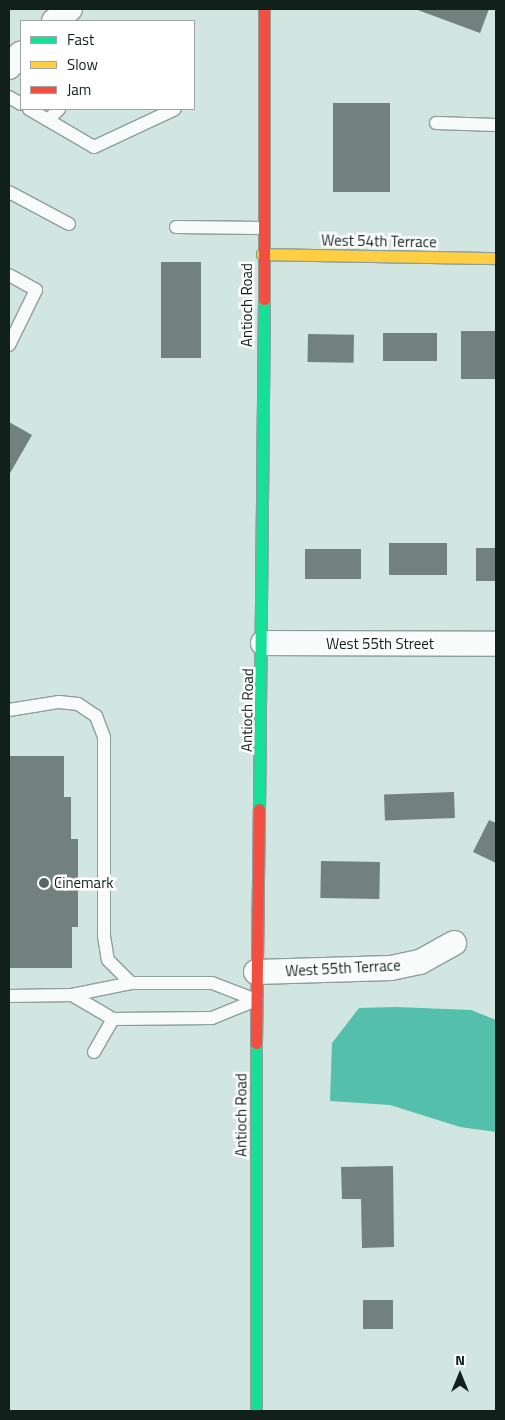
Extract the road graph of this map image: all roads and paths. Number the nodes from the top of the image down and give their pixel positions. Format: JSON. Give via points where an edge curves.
{"nodes":[{"id":1,"x":70,"y":9,"type":"edge"},
{"id":2,"x":264,"y":9,"type":"edge"},
{"id":3,"x":55,"y":20,"type":"edge"},
{"id":4,"x":20,"y":54,"type":"edge"},
{"id":5,"x":9,"y":67,"type":"edge"},
{"id":6,"x":9,"y":97,"type":"edge"},
{"id":7,"x":20,"y":103,"type":"edge"},
{"id":8,"x":30,"y":110,"type":"edge"},
{"id":9,"x":58,"y":110,"type":"edge"},
{"id":10,"x":173,"y":110,"type":"edge"},
{"id":11,"x":48,"y":120,"type":"junction"},
{"id":12,"x":436,"y":123,"type":"dead end"},
{"id":13,"x":496,"y":124,"type":"edge"},
{"id":14,"x":9,"y":192,"type":"edge"},
{"id":15,"x":69,"y":224,"type":"dead end"},
{"id":16,"x":176,"y":227,"type":"dead end"},
{"id":17,"x":262,"y":228,"type":"junction"},
{"id":18,"x":262,"y":254,"type":"junction"},
{"id":19,"x":496,"y":258,"type":"edge"},
{"id":20,"x":9,"y":276,"type":"edge"},
{"id":21,"x":9,"y":345,"type":"edge"},
{"id":22,"x":263,"y":643,"type":"junction"},
{"id":23,"x":496,"y":644,"type":"edge"},
{"id":24,"x":9,"y":710,"type":"edge"},
{"id":25,"x":454,"y":943,"type":"dead end"},
{"id":26,"x":256,"y":972,"type":"junction"},
{"id":27,"x":130,"y":983,"type":"junction"},
{"id":28,"x":72,"y":995,"type":"junction"},
{"id":29,"x":9,"y":996,"type":"edge"},
{"id":30,"x":256,"y":1000,"type":"junction"},
{"id":31,"x":113,"y":1019,"type":"junction"},
{"id":32,"x":94,"y":1052,"type":"dead end"},
{"id":33,"x":256,"y":1411,"type":"edge"}],
"edges":[{"from":1,"to":3,"type":"street"},
{"from":2,"to":17,"type":"main road","name":"Antioch Road"},
{"from":4,"to":5,"type":"street"},
{"from":6,"to":7,"type":"lane"},
{"from":8,"to":11,"type":"lane"},
{"from":9,"to":11,"type":"lane"},
{"from":10,"to":11,"type":"lane","via":[[94,147]]},
{"from":12,"to":13,"type":"lane"},
{"from":14,"to":15,"type":"lane"},
{"from":16,"to":17,"type":"lane"},
{"from":17,"to":18,"type":"main road","name":"Antioch Road"},
{"from":18,"to":19,"type":"main road","name":"West 54th Terrace"},
{"from":18,"to":22,"type":"main road","name":"Antioch Road"},
{"from":20,"to":21,"type":"lane","via":[[36,290]]},
{"from":22,"to":23,"type":"street","name":"West 55th Street"},
{"from":22,"to":26,"type":"main road","name":"Antioch Road"},
{"from":24,"to":27,"type":"lane","via":[[59,702],[78,704],[96,716],[104,737],[104,936],[108,960]]},
{"from":25,"to":26,"type":"street","name":"West 55th Terrace","via":[[420,962],[391,968]]},
{"from":26,"to":30,"type":"main road","name":"Antioch Road"},
{"from":27,"to":28,"type":"lane"},
{"from":27,"to":30,"type":"lane","via":[[212,983]]},
{"from":28,"to":29,"type":"lane"},
{"from":28,"to":31,"type":"lane"},
{"from":30,"to":31,"type":"lane","via":[[212,1018]]},
{"from":30,"to":33,"type":"main road","name":"Antioch Road"},
{"from":31,"to":32,"type":"lane"}]}
